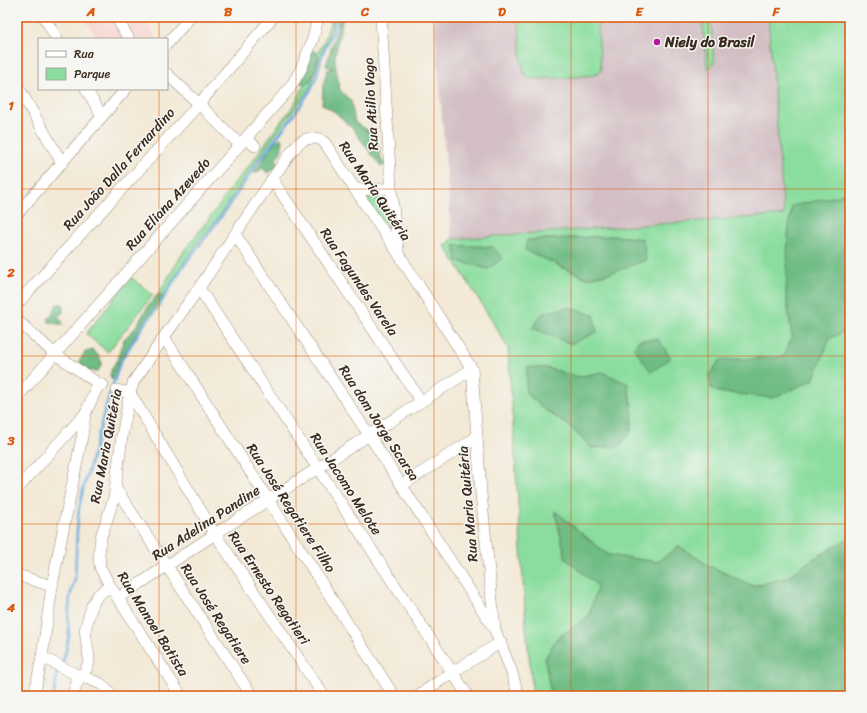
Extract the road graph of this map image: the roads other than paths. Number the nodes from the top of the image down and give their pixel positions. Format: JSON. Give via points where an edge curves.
{"nodes":[{"id":1,"x":44,"y":17,"type":"edge"},
{"id":2,"x":116,"y":17,"type":"edge"},
{"id":3,"x":274,"y":17,"type":"edge"},
{"id":4,"x":318,"y":17,"type":"edge"},
{"id":5,"x":381,"y":17,"type":"edge"},
{"id":6,"x":187,"y":18,"type":"edge"},
{"id":7,"x":56,"y":38,"type":"edge"},
{"id":8,"x":128,"y":38,"type":"edge"},
{"id":9,"x":168,"y":43,"type":"edge"},
{"id":10,"x":168,"y":75,"type":"edge"},
{"id":11,"x":17,"y":85,"type":"edge"},
{"id":12,"x":87,"y":90,"type":"edge"},
{"id":13,"x":125,"y":90,"type":"edge"},
{"id":14,"x":200,"y":104,"type":"junction"},
{"id":15,"x":102,"y":116,"type":"junction"},
{"id":16,"x":243,"y":142,"type":"junction"},
{"id":17,"x":255,"y":146,"type":"dead end"},
{"id":18,"x":62,"y":163,"type":"junction"},
{"id":19,"x":272,"y":179,"type":"junction"},
{"id":20,"x":354,"y":188,"type":"junction"},
{"id":21,"x":391,"y":188,"type":"junction"},
{"id":22,"x":17,"y":214,"type":"edge"},
{"id":23,"x":235,"y":234,"type":"junction"},
{"id":24,"x":398,"y":253,"type":"junction"},
{"id":25,"x":199,"y":288,"type":"junction"},
{"id":26,"x":17,"y":304,"type":"edge"},
{"id":27,"x":17,"y":320,"type":"edge"},
{"id":28,"x":164,"y":337,"type":"junction"},
{"id":29,"x":55,"y":354,"type":"junction"},
{"id":30,"x":472,"y":369,"type":"junction"},
{"id":31,"x":117,"y":390,"type":"dead end"},
{"id":32,"x":130,"y":393,"type":"junction"},
{"id":33,"x":17,"y":397,"type":"edge"},
{"id":34,"x":421,"y":401,"type":"junction"},
{"id":35,"x":85,"y":414,"type":"junction"},
{"id":36,"x":369,"y":435,"type":"junction"},
{"id":37,"x":477,"y":437,"type":"junction"},
{"id":38,"x":317,"y":468,"type":"junction"},
{"id":39,"x":402,"y":485,"type":"junction"},
{"id":40,"x":115,"y":488,"type":"junction"},
{"id":41,"x":17,"y":489,"type":"edge"},
{"id":42,"x":268,"y":500,"type":"junction"},
{"id":43,"x":215,"y":534,"type":"junction"},
{"id":44,"x":167,"y":566,"type":"junction"},
{"id":45,"x":100,"y":567,"type":"joint"},
{"id":46,"x":17,"y":575,"type":"edge"},
{"id":47,"x":52,"y":586,"type":"junction"},
{"id":48,"x":110,"y":586,"type":"junction"},
{"id":49,"x":118,"y":598,"type":"junction"},
{"id":50,"x":495,"y":630,"type":"junction"},
{"id":51,"x":501,"y":642,"type":"junction"},
{"id":52,"x":46,"y":659,"type":"junction"},
{"id":53,"x":453,"y":672,"type":"junction"},
{"id":54,"x":84,"y":673,"type":"junction"},
{"id":55,"x":517,"y":691,"type":"dead end"},
{"id":56,"x":34,"y":696,"type":"edge"},
{"id":57,"x":73,"y":696,"type":"edge"},
{"id":58,"x":111,"y":696,"type":"edge"},
{"id":59,"x":181,"y":696,"type":"edge"},
{"id":60,"x":252,"y":696,"type":"edge"},
{"id":61,"x":324,"y":696,"type":"edge"},
{"id":62,"x":394,"y":696,"type":"edge"},
{"id":63,"x":417,"y":696,"type":"edge"},
{"id":64,"x":468,"y":696,"type":"edge"}],
"edges":[{"from":1,"to":7,"type":"street"},
{"from":2,"to":8,"type":"street"},
{"from":3,"to":14,"type":"street","name":"Rua João Dalla Fernardino"},
{"from":4,"to":16,"type":"street","name":"Rua Eliana Azevedo","via":[[313,39],[290,88]]},
{"from":5,"to":21,"type":"street","name":"Rua Atilio Vago"},
{"from":6,"to":9,"type":"street"},
{"from":10,"to":14,"type":"street"},
{"from":11,"to":18,"type":"street"},
{"from":12,"to":15,"type":"street"},
{"from":13,"to":15,"type":"street"},
{"from":14,"to":16,"type":"street"},
{"from":14,"to":26,"type":"street","name":"Rua João Dalla Fernardino"},
{"from":15,"to":18,"type":"street"},
{"from":16,"to":17,"type":"street"},
{"from":16,"to":29,"type":"street","name":"Rua Eliana Azevedo"},
{"from":18,"to":22,"type":"street"},
{"from":19,"to":20,"type":"street","name":"Rua Maria Quitéria","via":[[299,143],[313,138],[320,139],[325,144]]},
{"from":19,"to":23,"type":"street","name":"Rua Maria Quitéria"},
{"from":19,"to":34,"type":"street","name":"Rua Fagundes Varela"},
{"from":20,"to":21,"type":"street","via":[[376,191]]},
{"from":20,"to":24,"type":"street","name":"Rua Maria Quitéria"},
{"from":21,"to":24,"type":"street","name":"Rua Atilio Vago"},
{"from":23,"to":25,"type":"street","name":"Rua Maria Quitéria"},
{"from":23,"to":36,"type":"street","name":"Rua dom Jorge Scarsa"},
{"from":24,"to":30,"type":"street","name":"Rua Maria Quitéria"},
{"from":25,"to":28,"type":"street","name":"Rua Maria Quitéria"},
{"from":25,"to":38,"type":"street","name":"Rua Jacomo Melote"},
{"from":27,"to":29,"type":"street"},
{"from":28,"to":32,"type":"street","name":"Rua Maria Quitéria","via":[[134,381]]},
{"from":28,"to":42,"type":"street","name":"Rua José Regatiere Filho"},
{"from":29,"to":33,"type":"street","name":"Rua Eliana Azevedo"},
{"from":29,"to":35,"type":"street","via":[[101,384]]},
{"from":30,"to":34,"type":"street","name":"Rua Adelina Pandine"},
{"from":30,"to":37,"type":"street","name":"Rua Maria Quitéria"},
{"from":31,"to":32,"type":"street"},
{"from":32,"to":40,"type":"street","name":"Rua Maria Quitéria"},
{"from":32,"to":43,"type":"street","name":"Rua Ernesto Regatieri"},
{"from":34,"to":36,"type":"street","name":"Rua Adelina Pandine"},
{"from":35,"to":41,"type":"street"},
{"from":35,"to":47,"type":"street"},
{"from":36,"to":38,"type":"street","name":"Rua Adelina Pandine"},
{"from":36,"to":39,"type":"street","name":"Rua dom Jorge Scarsa"},
{"from":37,"to":39,"type":"street"},
{"from":37,"to":50,"type":"street","name":"Rua Maria Quitéria"},
{"from":38,"to":42,"type":"street","name":"Rua Adelina Pandine"},
{"from":38,"to":53,"type":"street","name":"Rua Jacomo Melote"},
{"from":39,"to":50,"type":"street","name":"Rua dom Jorge Scarsa"},
{"from":40,"to":44,"type":"street","name":"Rua José Regatiere"},
{"from":40,"to":45,"type":"street","name":"Rua Maria Quitéria","via":[[101,537]]},
{"from":42,"to":43,"type":"street","name":"Rua Adelina Pandine"},
{"from":42,"to":62,"type":"street","name":"Rua José Regatiere Filho"},
{"from":43,"to":44,"type":"street","name":"Rua Adelina Pandine"},
{"from":43,"to":61,"type":"street","name":"Rua Ernesto Regatieri"},
{"from":44,"to":49,"type":"street","name":"Rua Adelina Pandine"},
{"from":44,"to":60,"type":"street","name":"Rua José Regatiere"},
{"from":45,"to":48,"type":"street","name":"Rua Manoel Batista"},
{"from":46,"to":47,"type":"street"},
{"from":47,"to":52,"type":"street"},
{"from":48,"to":49,"type":"street","name":"Rua Manoel Batista"},
{"from":48,"to":54,"type":"street","via":[[101,592],[92,605],[85,630],[89,663]]},
{"from":49,"to":59,"type":"street","name":"Rua Manoel Batista"},
{"from":50,"to":51,"type":"street","name":"Rua Maria Quitéria"},
{"from":51,"to":53,"type":"street"},
{"from":51,"to":55,"type":"street","name":"Rua Maria Quitéria"},
{"from":52,"to":54,"type":"street","via":[[67,670]]},
{"from":52,"to":56,"type":"street"},
{"from":53,"to":63,"type":"street"},
{"from":53,"to":64,"type":"street","name":"Rua Jacomo Melote"},
{"from":54,"to":57,"type":"street","via":[[76,685]]},
{"from":54,"to":58,"type":"street","via":[[89,679],[101,684]]}]}
